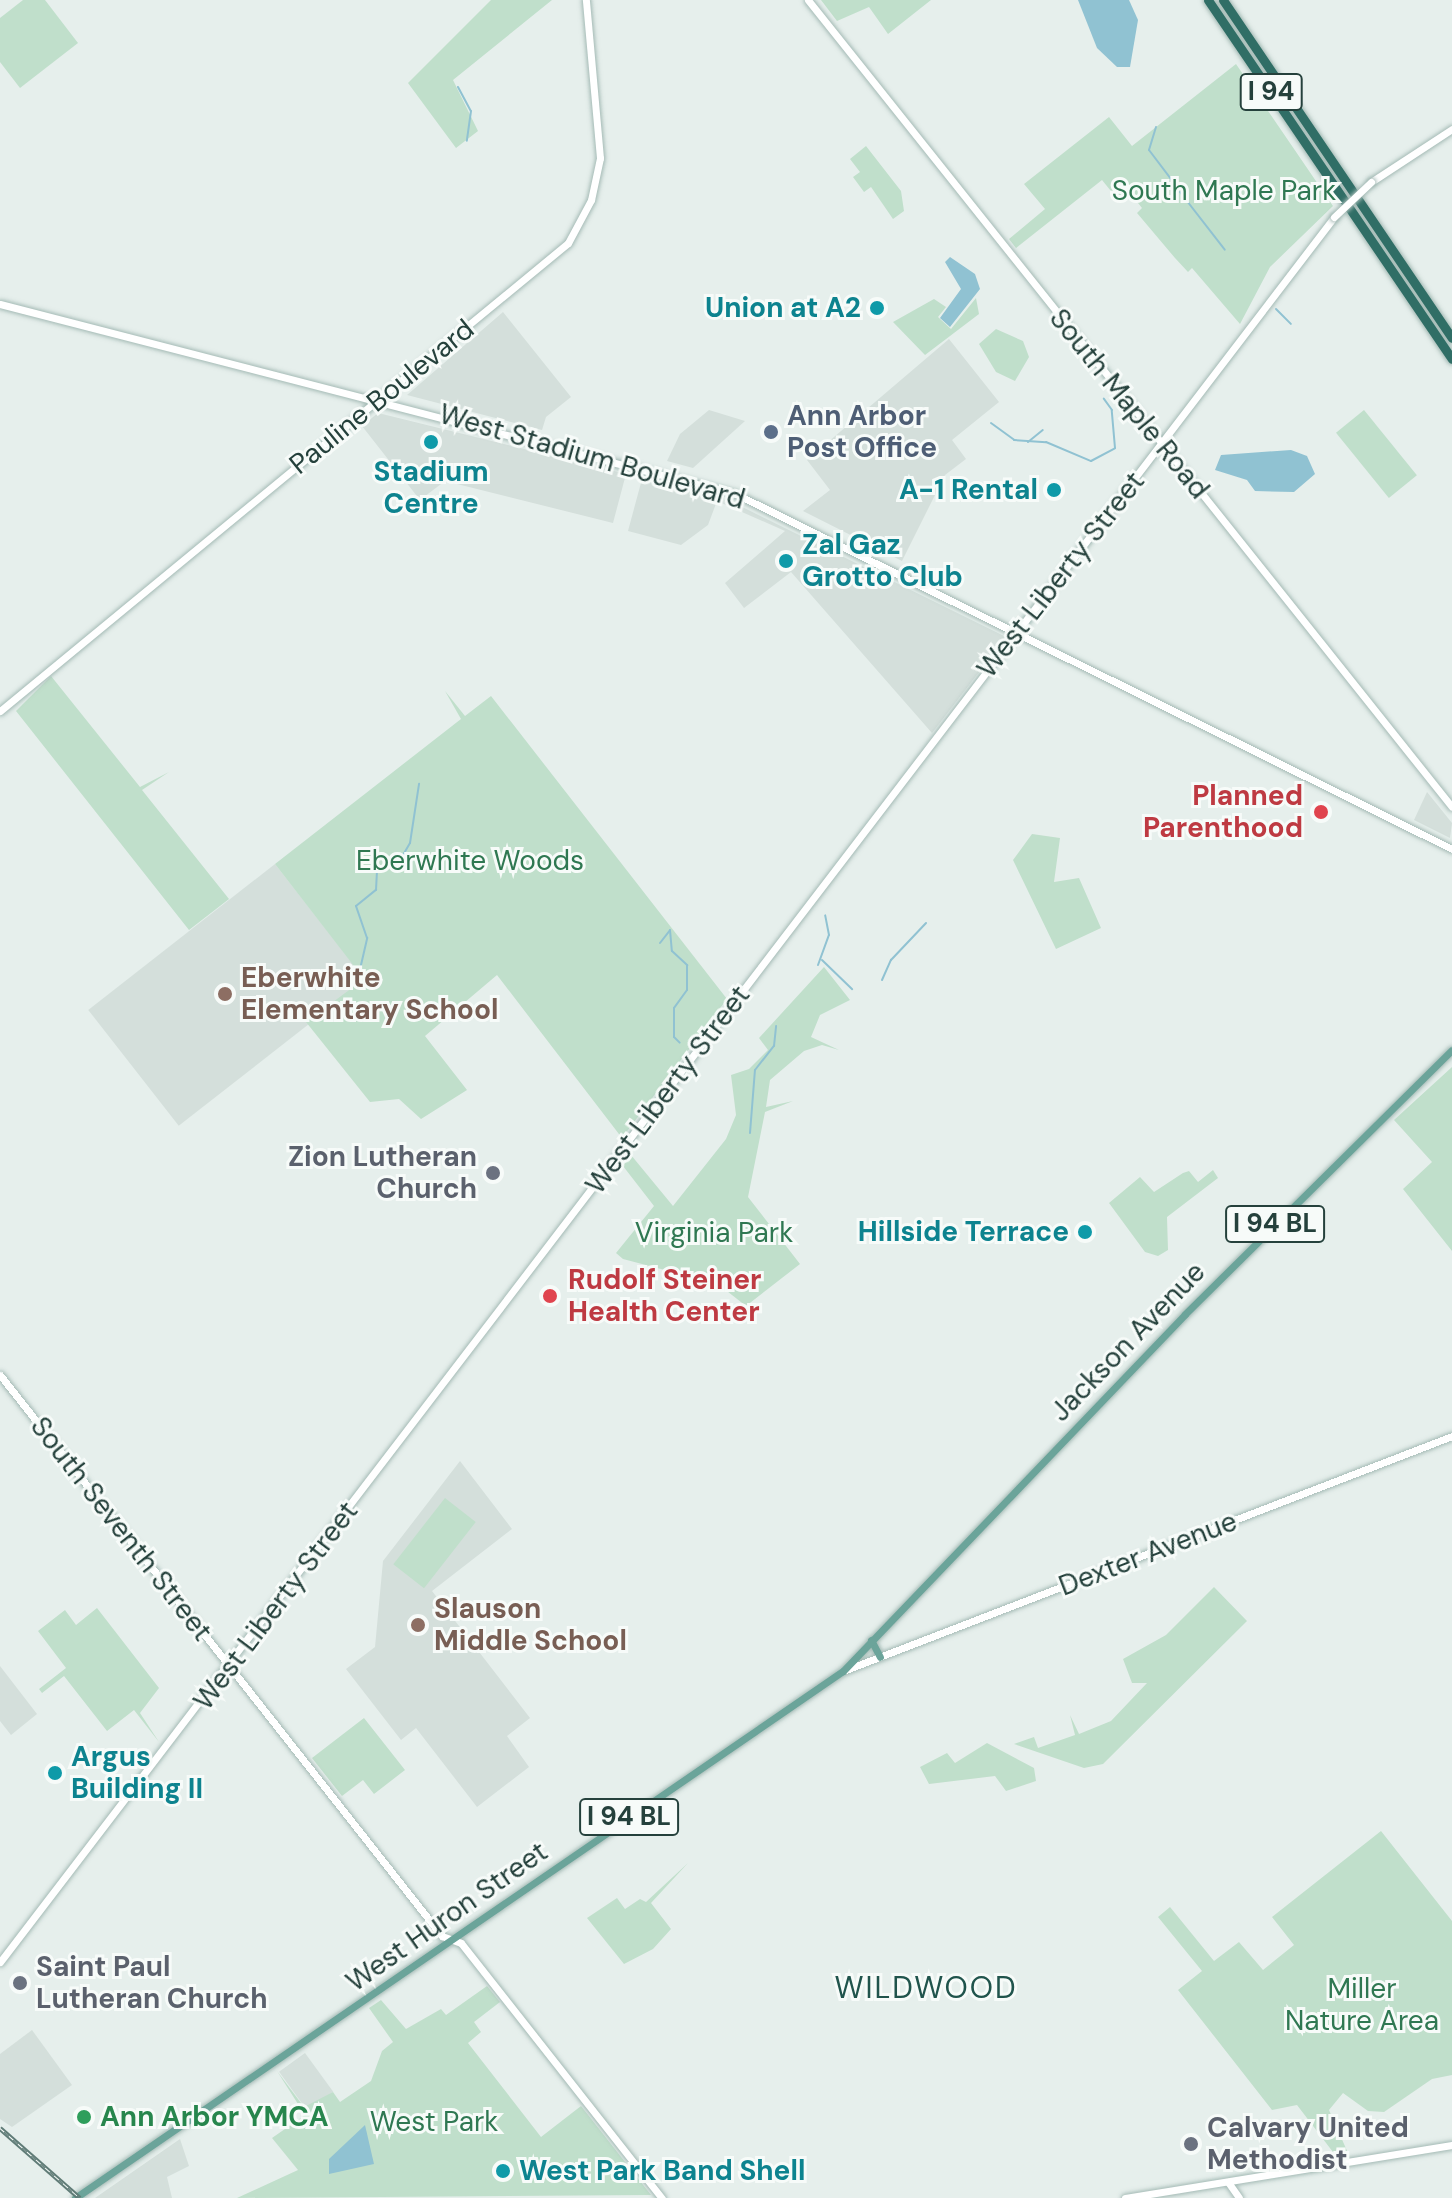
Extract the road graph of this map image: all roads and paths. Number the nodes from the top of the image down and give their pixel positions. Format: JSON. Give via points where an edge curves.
{"nodes":[{"id":1,"x":586,"y":0,"type":"edge"},
{"id":2,"x":808,"y":0,"type":"edge"},
{"id":3,"x":1208,"y":0,"type":"edge"},
{"id":4,"x":1223,"y":0,"type":"edge"},
{"id":5,"x":1452,"y":129,"type":"edge"},
{"id":6,"x":0,"y":304,"type":"edge"},
{"id":7,"x":1452,"y":338,"type":"edge"},
{"id":8,"x":1452,"y":359,"type":"edge"},
{"id":9,"x":379,"y":399,"type":"junction"},
{"id":10,"x":1161,"y":445,"type":"junction"},
{"id":11,"x":1017,"y":633,"type":"junction"},
{"id":12,"x":0,"y":711,"type":"edge"},
{"id":13,"x":1452,"y":807,"type":"edge"},
{"id":14,"x":1452,"y":849,"type":"edge"},
{"id":15,"x":1452,"y":1050,"type":"edge"},
{"id":16,"x":0,"y":1375,"type":"edge"},
{"id":17,"x":1452,"y":1436,"type":"edge"},
{"id":18,"x":871,"y":1640,"type":"junction"},
{"id":19,"x":880,"y":1657,"type":"junction"},
{"id":20,"x":230,"y":1667,"type":"junction"},
{"id":21,"x":843,"y":1671,"type":"junction"},
{"id":22,"x":453,"y":1941,"type":"junction"},
{"id":23,"x":0,"y":1962,"type":"edge"},
{"id":24,"x":1452,"y":2145,"type":"edge"},
{"id":25,"x":1228,"y":2182,"type":"junction"},
{"id":26,"x":75,"y":2198,"type":"edge"},
{"id":27,"x":662,"y":2198,"type":"edge"},
{"id":28,"x":1125,"y":2198,"type":"edge"},
{"id":29,"x":1239,"y":2198,"type":"edge"}],
"edges":[{"from":1,"to":9,"type":"main road","name":"Pauline Boulevard","via":[[600,158],[584,218],[544,268]]},
{"from":2,"to":10,"type":"main road","name":"South Maple Road"},
{"from":3,"to":8,"type":"highway","number":"I 94"},
{"from":4,"to":7,"type":"highway","number":"I 94"},
{"from":5,"to":10,"type":"main road","name":"West Liberty Street","bridge":true,"via":[[1371,182],[1334,217]]},
{"from":6,"to":9,"type":"main road","name":"West Stadium Boulevard"},
{"from":9,"to":11,"type":"main road","name":"West Stadium Boulevard","via":[[736,494]]},
{"from":9,"to":12,"type":"main road","name":"Pauline Boulevard"},
{"from":10,"to":11,"type":"main road","name":"West Liberty Street"},
{"from":10,"to":13,"type":"main road","name":"South Maple Road"},
{"from":11,"to":14,"type":"main road","name":"West Stadium Boulevard"},
{"from":11,"to":20,"type":"main road","name":"West Liberty Street"},
{"from":15,"to":18,"type":"main road","name":"Jackson Avenue","number":"I 94 BL","via":[[1344,1153]]},
{"from":16,"to":20,"type":"main road","name":"South Seventh Street"},
{"from":17,"to":19,"type":"main road","name":"Dexter Avenue"},
{"from":18,"to":19,"type":"main road"},
{"from":18,"to":21,"type":"main road","name":"Jackson Avenue","number":"I 94 BL"},
{"from":19,"to":21,"type":"main road","name":"Dexter Avenue"},
{"from":20,"to":22,"type":"main road","name":"South Seventh Street","via":[[442,1936]]},
{"from":20,"to":23,"type":"main road","name":"West Liberty Street"},
{"from":21,"to":22,"type":"main road","name":"West Huron Street","number":"I 94 BL"},
{"from":22,"to":26,"type":"main road","name":"West Huron Street","number":"I 94 BL"},
{"from":22,"to":27,"type":"main road","name":"South Seventh Street","via":[[502,1992]]},
{"from":24,"to":25,"type":"main road"},
{"from":25,"to":28,"type":"main road"},
{"from":25,"to":29,"type":"main road"}]}
